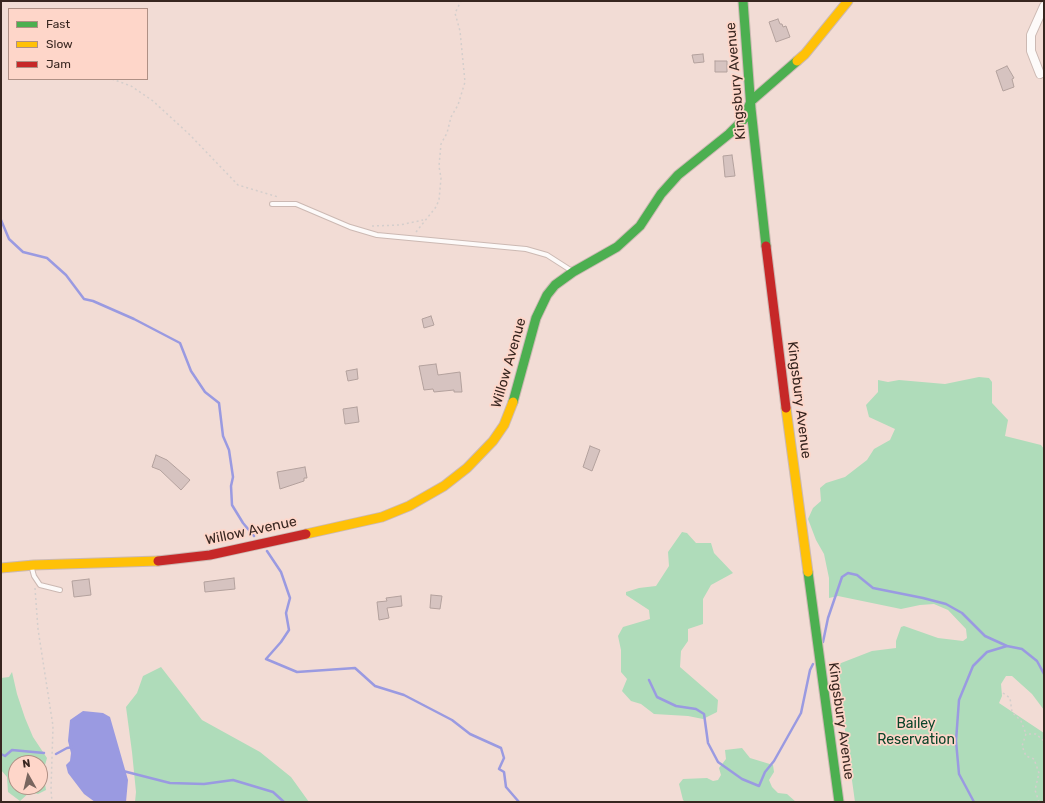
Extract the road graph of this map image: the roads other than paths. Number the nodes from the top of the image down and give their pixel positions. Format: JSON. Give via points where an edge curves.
{"nodes":[{"id":1,"x":743,"y":1,"type":"edge"},
{"id":2,"x":848,"y":1,"type":"edge"},
{"id":3,"x":1044,"y":6,"type":"edge"},
{"id":4,"x":1040,"y":74,"type":"dead end"},
{"id":5,"x":750,"y":101,"type":"junction"},
{"id":6,"x":272,"y":204,"type":"dead end"},
{"id":7,"x":573,"y":272,"type":"junction"},
{"id":8,"x":31,"y":565,"type":"junction"},
{"id":9,"x":1,"y":568,"type":"edge"},
{"id":10,"x":60,"y":590,"type":"dead end"},
{"id":11,"x":839,"y":802,"type":"edge"}],
"edges":[{"from":1,"to":5,"type":"street","name":"Kingsbury Avenue"},
{"from":2,"to":5,"type":"street","via":[[805,54]]},
{"from":3,"to":4,"type":"street","via":[[1031,35],[1031,51]]},
{"from":5,"to":7,"type":"street","name":"Willow Avenue","via":[[744,119],[678,175],[661,194],[640,226],[617,247]]},
{"from":5,"to":11,"type":"street","name":"Kingsbury Avenue","via":[[771,294]]},
{"from":6,"to":7,"type":"lane","via":[[296,204],[350,227],[377,235],[526,249],[547,255]]},
{"from":7,"to":8,"type":"street","name":"Willow Avenue","via":[[555,285],[542,304],[504,425],[493,441],[467,468],[426,498],[397,512],[362,523],[300,534],[210,555],[161,561]]},
{"from":8,"to":9,"type":"street","name":"Willow Avenue"},
{"from":8,"to":10,"type":"lane","via":[[40,585]]}]}
